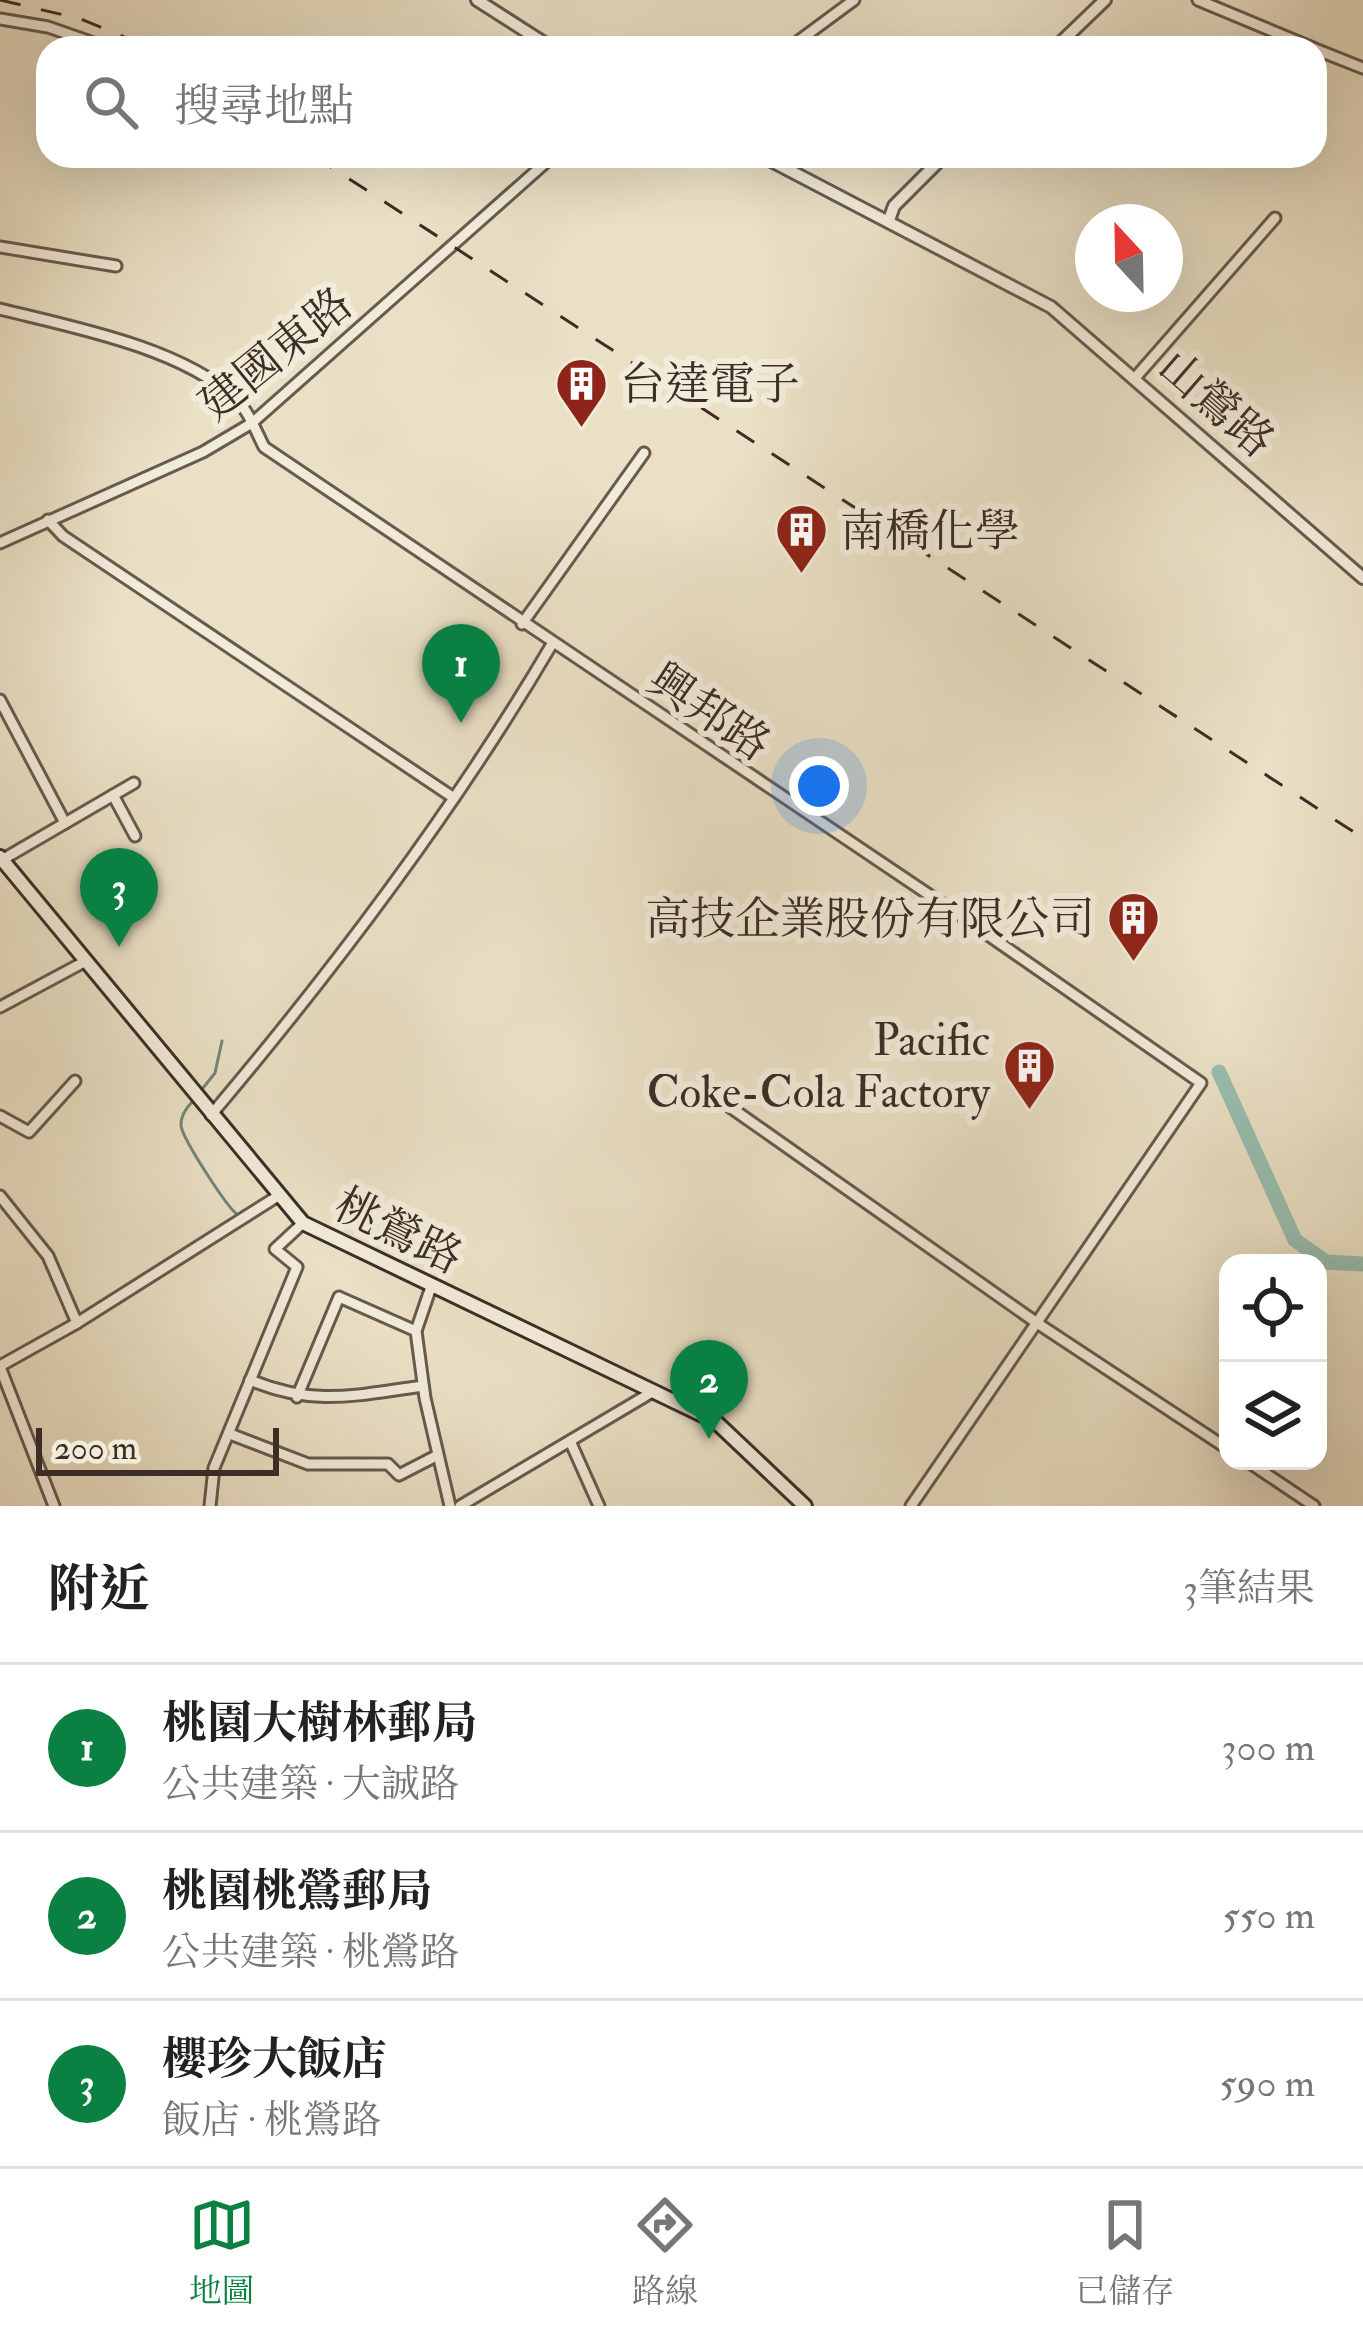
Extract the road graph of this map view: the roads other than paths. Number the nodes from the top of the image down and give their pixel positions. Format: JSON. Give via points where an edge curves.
{"nodes":[{"id":1,"x":477,"y":0,"type":"edge"},
{"id":2,"x":854,"y":0,"type":"edge"},
{"id":3,"x":1105,"y":0,"type":"edge"},
{"id":4,"x":1198,"y":0,"type":"edge"},
{"id":5,"x":0,"y":19,"type":"edge"},
{"id":6,"x":74,"y":36,"type":"edge"},
{"id":7,"x":533,"y":36,"type":"edge"},
{"id":8,"x":804,"y":36,"type":"edge"},
{"id":9,"x":1068,"y":36,"type":"edge"},
{"id":10,"x":1285,"y":36,"type":"edge"},
{"id":11,"x":1327,"y":53,"type":"edge"},
{"id":12,"x":1363,"y":68,"type":"edge"},
{"id":13,"x":539,"y":168,"type":"edge"},
{"id":14,"x":786,"y":168,"type":"edge"},
{"id":15,"x":932,"y":168,"type":"edge"},
{"id":16,"x":1275,"y":218,"type":"dead end"},
{"id":17,"x":889,"y":220,"type":"junction"},
{"id":18,"x":0,"y":248,"type":"edge"},
{"id":19,"x":116,"y":266,"type":"dead end"},
{"id":20,"x":0,"y":308,"type":"edge"},
{"id":21,"x":1135,"y":378,"type":"junction"},
{"id":22,"x":252,"y":423,"type":"junction"},
{"id":23,"x":644,"y":453,"type":"dead end"},
{"id":24,"x":48,"y":520,"type":"junction"},
{"id":25,"x":0,"y":544,"type":"edge"},
{"id":26,"x":1363,"y":578,"type":"edge"},
{"id":27,"x":522,"y":624,"type":"junction"},
{"id":28,"x":552,"y":644,"type":"junction"},
{"id":29,"x":0,"y":700,"type":"edge"},
{"id":30,"x":134,"y":783,"type":"dead end"},
{"id":31,"x":113,"y":795,"type":"junction"},
{"id":32,"x":454,"y":798,"type":"junction"},
{"id":33,"x":65,"y":823,"type":"junction"},
{"id":34,"x":135,"y":836,"type":"dead end"},
{"id":35,"x":1,"y":859,"type":"edge"},
{"id":36,"x":84,"y":962,"type":"junction"},
{"id":37,"x":0,"y":1007,"type":"edge"},
{"id":38,"x":75,"y":1081,"type":"dead end"},
{"id":39,"x":730,"y":1107,"type":"dead end"},
{"id":40,"x":0,"y":1115,"type":"edge"},
{"id":41,"x":211,"y":1115,"type":"junction"},
{"id":42,"x":0,"y":1196,"type":"edge"},
{"id":43,"x":278,"y":1196,"type":"junction"},
{"id":44,"x":303,"y":1223,"type":"junction"},
{"id":45,"x":431,"y":1287,"type":"junction"},
{"id":46,"x":1037,"y":1323,"type":"junction"},
{"id":47,"x":77,"y":1324,"type":"junction"},
{"id":48,"x":416,"y":1331,"type":"junction"},
{"id":49,"x":0,"y":1366,"type":"edge"},
{"id":50,"x":250,"y":1380,"type":"junction"},
{"id":51,"x":423,"y":1386,"type":"junction"},
{"id":52,"x":654,"y":1391,"type":"junction"},
{"id":53,"x":297,"y":1397,"type":"junction"},
{"id":54,"x":230,"y":1434,"type":"junction"},
{"id":55,"x":570,"y":1442,"type":"junction"},
{"id":56,"x":1219,"y":1443,"type":"edge"},
{"id":57,"x":436,"y":1456,"type":"junction"},
{"id":58,"x":1259,"y":1470,"type":"edge"},
{"id":59,"x":1306,"y":1504,"type":"edge"},
{"id":60,"x":54,"y":1506,"type":"edge"},
{"id":61,"x":210,"y":1506,"type":"edge"},
{"id":62,"x":449,"y":1506,"type":"edge"},
{"id":63,"x":460,"y":1506,"type":"edge"},
{"id":64,"x":599,"y":1506,"type":"edge"},
{"id":65,"x":805,"y":1506,"type":"edge"},
{"id":66,"x":911,"y":1506,"type":"edge"}],
"edges":[{"from":1,"to":7,"type":"street"},
{"from":2,"to":8,"type":"street"},
{"from":3,"to":9,"type":"street"},
{"from":4,"to":10,"type":"street"},
{"from":5,"to":6,"type":"street"},
{"from":11,"to":12,"type":"street"},
{"from":13,"to":22,"type":"street","name":"建國東路"},
{"from":14,"to":17,"type":"street","name":"山鶯路"},
{"from":15,"to":17,"type":"street"},
{"from":16,"to":21,"type":"street"},
{"from":17,"to":21,"type":"street","name":"山鶯路","via":[[1051,307]]},
{"from":18,"to":19,"type":"street"},
{"from":20,"to":22,"type":"street","name":"興邦路","via":[[131,343],[182,366],[238,400]]},
{"from":21,"to":26,"type":"street","name":"山鶯路"},
{"from":22,"to":24,"type":"street","name":"建國東路"},
{"from":22,"to":27,"type":"street","name":"興邦路","via":[[264,447]]},
{"from":23,"to":27,"type":"street"},
{"from":24,"to":25,"type":"street","name":"建國東路"},
{"from":24,"to":32,"type":"street"},
{"from":27,"to":28,"type":"street","name":"興邦路"},
{"from":28,"to":32,"type":"street"},
{"from":28,"to":46,"type":"street","name":"興邦路","via":[[1202,1083]]},
{"from":29,"to":33,"type":"street"},
{"from":30,"to":31,"type":"street"},
{"from":31,"to":33,"type":"street"},
{"from":31,"to":34,"type":"street"},
{"from":32,"to":41,"type":"street","via":[[291,1021]]},
{"from":33,"to":35,"type":"street"},
{"from":35,"to":36,"type":"main road","name":"桃鶯路"},
{"from":36,"to":37,"type":"street"},
{"from":36,"to":41,"type":"main road","name":"桃鶯路"},
{"from":38,"to":40,"type":"street","via":[[29,1132]]},
{"from":39,"to":46,"type":"street"},
{"from":41,"to":43,"type":"main road","name":"桃鶯路"},
{"from":42,"to":47,"type":"street","via":[[48,1256]]},
{"from":43,"to":44,"type":"main road","name":"桃鶯路"},
{"from":43,"to":47,"type":"street"},
{"from":44,"to":45,"type":"main road","name":"桃鶯路"},
{"from":44,"to":50,"type":"street","via":[[277,1243],[297,1267]]},
{"from":45,"to":48,"type":"street"},
{"from":45,"to":52,"type":"main road","name":"桃鶯路"},
{"from":46,"to":56,"type":"street"},
{"from":46,"to":66,"type":"street"},
{"from":47,"to":49,"type":"street"},
{"from":48,"to":51,"type":"street"},
{"from":48,"to":53,"type":"street","via":[[339,1297]]},
{"from":49,"to":60,"type":"street"},
{"from":50,"to":53,"type":"street"},
{"from":50,"to":54,"type":"street"},
{"from":51,"to":53,"type":"street"},
{"from":51,"to":57,"type":"street"},
{"from":52,"to":55,"type":"street"},
{"from":52,"to":65,"type":"main road","name":"桃鶯路","via":[[715,1421]]},
{"from":54,"to":57,"type":"street","via":[[293,1461],[388,1464],[399,1475]]},
{"from":54,"to":61,"type":"street","via":[[214,1468]]},
{"from":55,"to":63,"type":"street"},
{"from":55,"to":64,"type":"street"},
{"from":57,"to":62,"type":"street"},
{"from":58,"to":59,"type":"street"}]}
